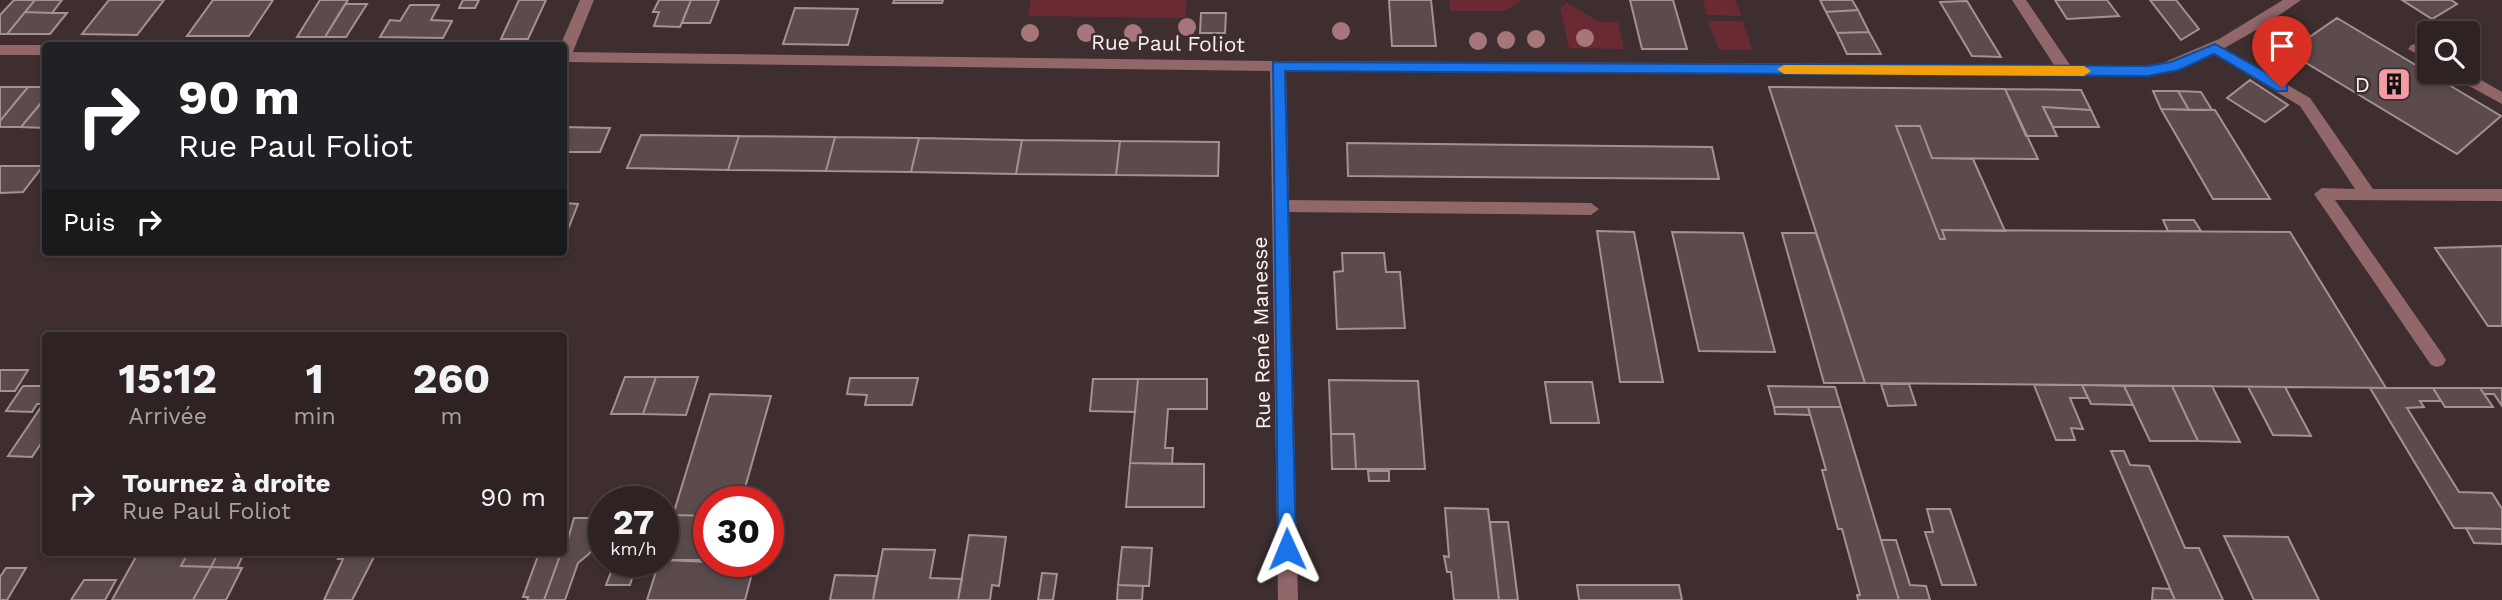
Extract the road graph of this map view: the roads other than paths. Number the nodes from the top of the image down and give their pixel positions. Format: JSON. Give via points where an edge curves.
{"nodes":[{"id":1,"x":587,"y":0,"type":"edge"},
{"id":2,"x":2019,"y":0,"type":"edge"},
{"id":3,"x":2294,"y":0,"type":"edge"},
{"id":4,"x":567,"y":48,"type":"edge"},
{"id":5,"x":2215,"y":48,"type":"junction"},
{"id":6,"x":0,"y":50,"type":"edge"},
{"id":7,"x":42,"y":50,"type":"edge"},
{"id":8,"x":567,"y":55,"type":"edge"},
{"id":9,"x":1278,"y":66,"type":"junction"},
{"id":10,"x":2066,"y":71,"type":"junction"},
{"id":11,"x":2476,"y":84,"type":"edge"},
{"id":12,"x":2502,"y":99,"type":"edge"},
{"id":13,"x":2368,"y":195,"type":"junction"},
{"id":14,"x":2502,"y":195,"type":"edge"},
{"id":15,"x":1281,"y":206,"type":"junction"},
{"id":16,"x":1591,"y":209,"type":"dead end"},
{"id":17,"x":2437,"y":360,"type":"dead end"},
{"id":18,"x":1288,"y":600,"type":"edge"}],
"edges":[{"from":1,"to":4,"type":"street"},
{"from":2,"to":10,"type":"street"},
{"from":3,"to":5,"type":"street","name":"Rue Paul Foliot"},
{"from":5,"to":10,"type":"street","name":"Rue Paul Foliot","via":[[2174,66],[2148,71]]},
{"from":5,"to":13,"type":"street","via":[[2305,102]]},
{"from":6,"to":7,"type":"street"},
{"from":8,"to":9,"type":"street","name":"Rue Paul Foliot"},
{"from":9,"to":10,"type":"street","name":"Rue Paul Foliot"},
{"from":9,"to":15,"type":"street","name":"Rue René Manesse"},
{"from":11,"to":12,"type":"street"},
{"from":13,"to":14,"type":"street"},
{"from":13,"to":17,"type":"street","via":[[2322,194]]},
{"from":15,"to":16,"type":"street"},
{"from":15,"to":18,"type":"street","name":"Rue René Manesse"}]}
